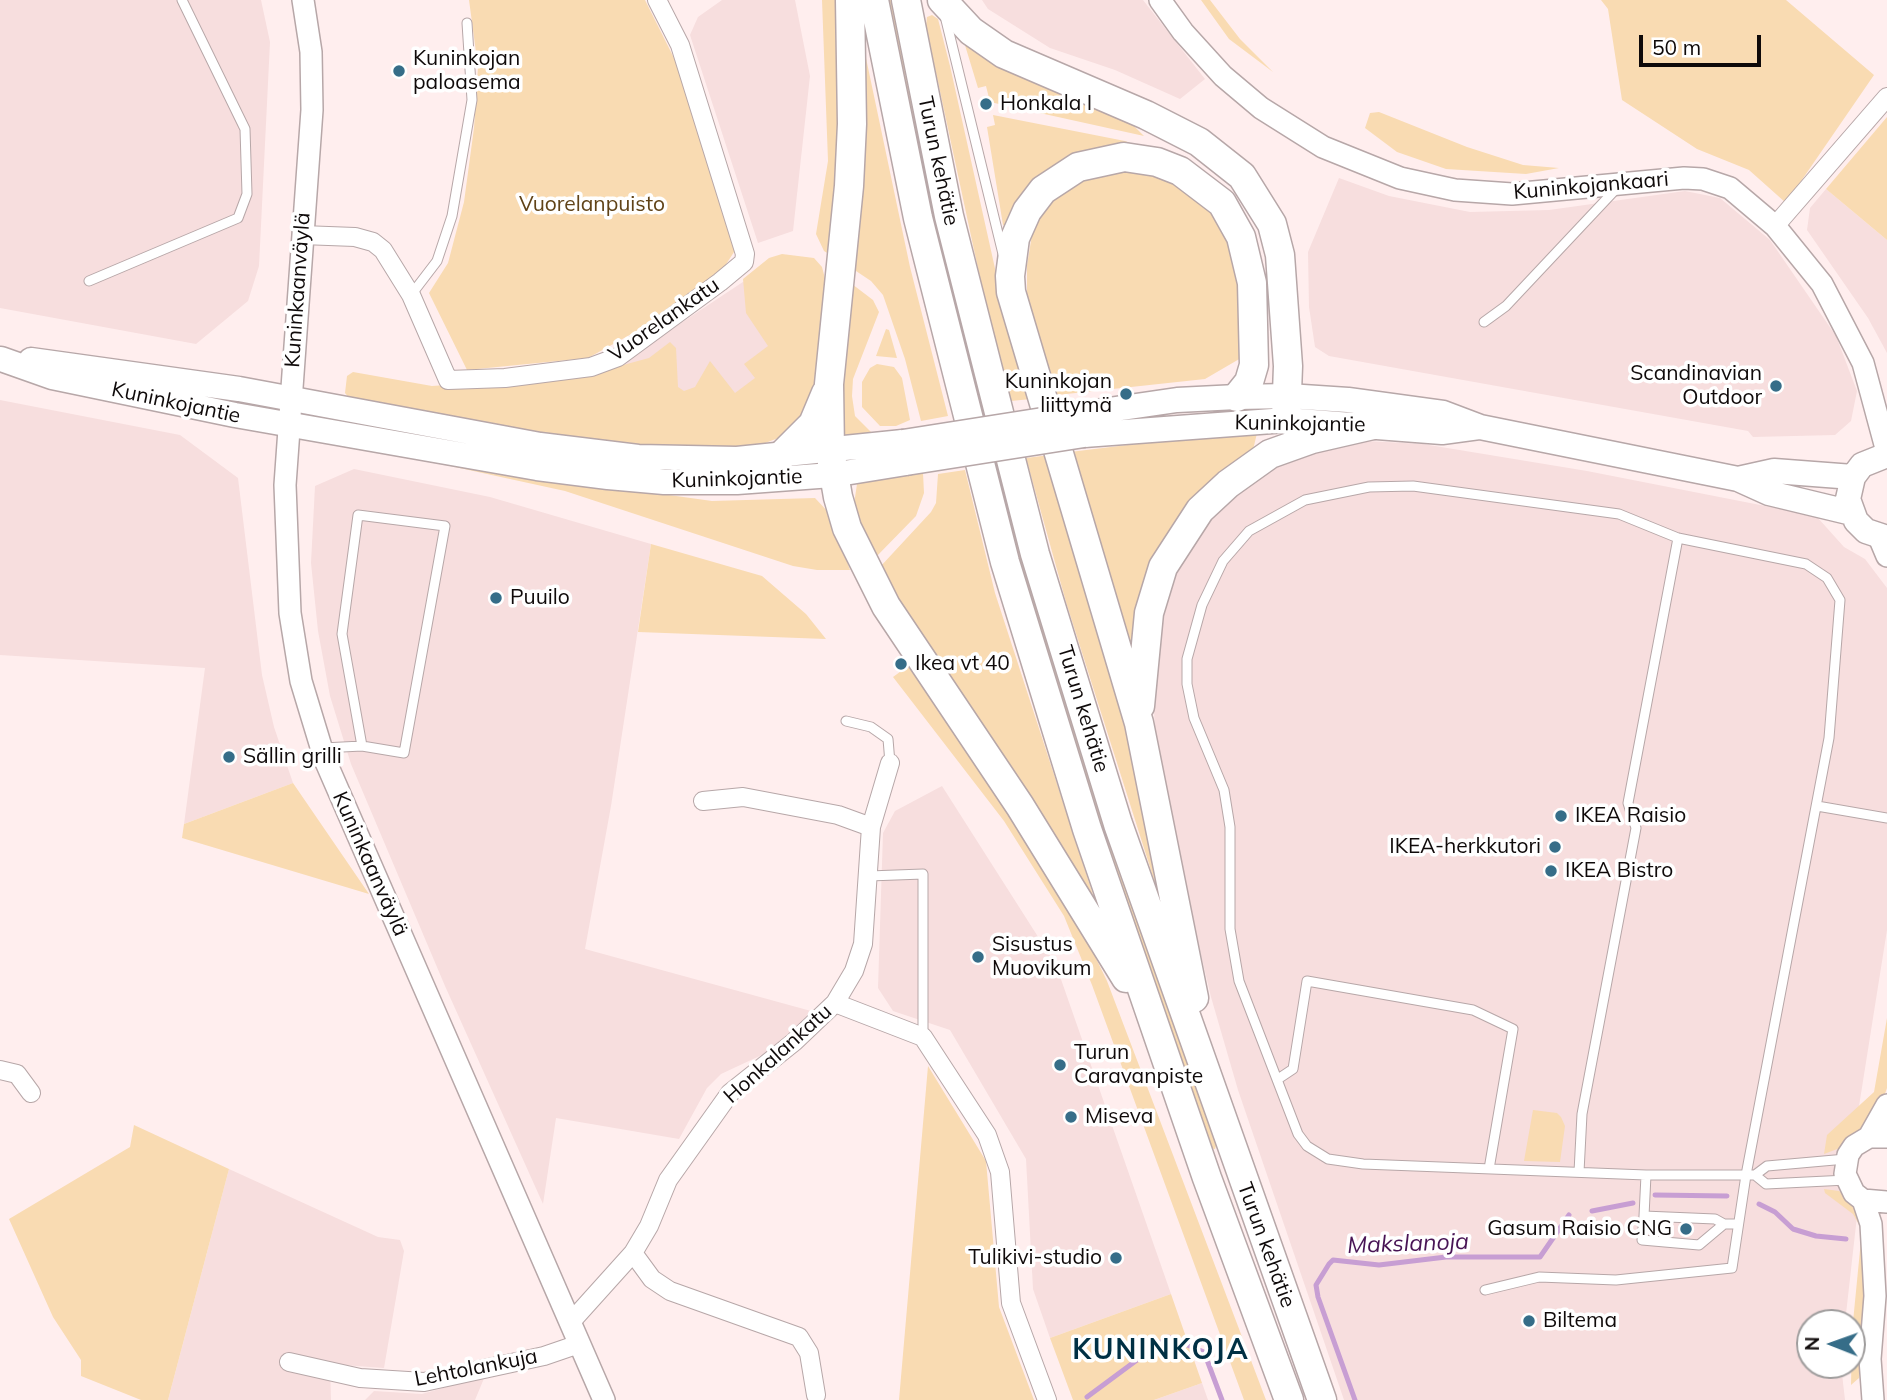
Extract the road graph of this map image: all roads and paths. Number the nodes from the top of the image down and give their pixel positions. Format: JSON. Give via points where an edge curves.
{"nodes":[{"id":1,"x":183,"y":0,"type":"edge"},
{"id":2,"x":303,"y":0,"type":"edge"},
{"id":3,"x":657,"y":0,"type":"edge"},
{"id":4,"x":850,"y":0,"type":"edge"},
{"id":5,"x":874,"y":0,"type":"edge"},
{"id":6,"x":906,"y":0,"type":"edge"},
{"id":7,"x":941,"y":0,"type":"edge"},
{"id":8,"x":1160,"y":0,"type":"edge"},
{"id":9,"x":467,"y":23,"type":"dead end"},
{"id":10,"x":1887,"y":97,"type":"edge"},
{"id":11,"x":1620,"y":184,"type":"junction"},
{"id":12,"x":1775,"y":226,"type":"junction"},
{"id":13,"x":302,"y":235,"type":"junction"},
{"id":14,"x":1010,"y":276,"type":"junction"},
{"id":15,"x":89,"y":281,"type":"dead end"},
{"id":16,"x":411,"y":295,"type":"junction"},
{"id":17,"x":1485,"y":322,"type":"dead end"},
{"id":18,"x":1,"y":358,"type":"edge"},
{"id":19,"x":829,"y":384,"type":"junction"},
{"id":20,"x":1237,"y":397,"type":"junction"},
{"id":21,"x":290,"y":398,"type":"junction"},
{"id":22,"x":1276,"y":423,"type":"junction"},
{"id":23,"x":288,"y":425,"type":"junction"},
{"id":24,"x":1082,"y":425,"type":"junction"},
{"id":25,"x":1373,"y":425,"type":"junction"},
{"id":26,"x":1480,"y":427,"type":"junction"},
{"id":27,"x":1887,"y":453,"type":"edge"},
{"id":28,"x":780,"y":456,"type":"junction"},
{"id":29,"x":831,"y":463,"type":"junction"},
{"id":30,"x":1853,"y":477,"type":"junction"},
{"id":31,"x":1738,"y":479,"type":"junction"},
{"id":32,"x":1852,"y":513,"type":"junction"},
{"id":33,"x":1678,"y":538,"type":"junction"},
{"id":34,"x":1884,"y":544,"type":"edge"},
{"id":35,"x":846,"y":721,"type":"dead end"},
{"id":36,"x":1139,"y":723,"type":"junction"},
{"id":37,"x":362,"y":746,"type":"junction"},
{"id":38,"x":321,"y":748,"type":"junction"},
{"id":39,"x":890,"y":763,"type":"joint"},
{"id":40,"x":703,"y":801,"type":"dead end"},
{"id":41,"x":1817,"y":806,"type":"junction"},
{"id":42,"x":1887,"y":818,"type":"edge"},
{"id":43,"x":871,"y":827,"type":"junction"},
{"id":44,"x":869,"y":876,"type":"junction"},
{"id":45,"x":835,"y":1003,"type":"junction"},
{"id":46,"x":1153,"y":1024,"type":"junction"},
{"id":47,"x":923,"y":1037,"type":"junction"},
{"id":48,"x":0,"y":1070,"type":"edge"},
{"id":49,"x":1278,"y":1079,"type":"junction"},
{"id":50,"x":31,"y":1093,"type":"dead end"},
{"id":51,"x":1213,"y":1093,"type":"junction"},
{"id":52,"x":1887,"y":1105,"type":"edge"},
{"id":53,"x":1878,"y":1137,"type":"edge"},
{"id":54,"x":1489,"y":1168,"type":"junction"},
{"id":55,"x":1847,"y":1170,"type":"junction"},
{"id":56,"x":1223,"y":1172,"type":"junction"},
{"id":57,"x":1579,"y":1172,"type":"junction"},
{"id":58,"x":1646,"y":1175,"type":"junction"},
{"id":59,"x":1751,"y":1175,"type":"junction"},
{"id":60,"x":1863,"y":1200,"type":"junction"},
{"id":61,"x":1887,"y":1202,"type":"edge"},
{"id":62,"x":1644,"y":1216,"type":"junction"},
{"id":63,"x":1724,"y":1224,"type":"junction"},
{"id":64,"x":1738,"y":1224,"type":"junction"},
{"id":65,"x":633,"y":1252,"type":"junction"},
{"id":66,"x":1485,"y":1290,"type":"dead end"},
{"id":67,"x":570,"y":1323,"type":"junction"},
{"id":68,"x":579,"y":1343,"type":"junction"},
{"id":69,"x":289,"y":1362,"type":"dead end"},
{"id":70,"x":816,"y":1395,"type":"dead end"},
{"id":71,"x":604,"y":1400,"type":"edge"},
{"id":72,"x":1047,"y":1400,"type":"edge"},
{"id":73,"x":1289,"y":1400,"type":"edge"},
{"id":74,"x":1322,"y":1400,"type":"edge"},
{"id":75,"x":1872,"y":1400,"type":"edge"}],
"edges":[{"from":1,"to":15,"type":"lane","via":[[245,130],[247,194],[238,218]]},
{"from":2,"to":13,"type":"street","name":"Kuninkaanväylä","via":[[311,52],[312,110]]},
{"from":3,"to":16,"type":"street","name":"Vuorelankatu","via":[[680,45],[744,244],[744,262],[618,357],[591,367],[505,377],[448,380]]},
{"from":4,"to":19,"type":"highway","via":[[852,124]]},
{"from":5,"to":46,"type":"highway","name":"Turun kehätie","via":[[918,218],[1005,562]]},
{"from":6,"to":51,"type":"highway","name":"Turun kehätie","via":[[949,216],[1035,554],[1118,824]]},
{"from":7,"to":14,"type":"lane"},
{"from":7,"to":22,"type":"highway","via":[[971,31],[1004,54],[1199,142],[1242,176],[1264,208],[1278,243]]},
{"from":8,"to":11,"type":"street","name":"Kuninkojankaari","via":[[1183,32],[1241,92],[1280,122],[1349,159],[1400,178],[1483,193],[1545,193]]},
{"from":9,"to":16,"type":"lane","via":[[471,100],[452,216],[437,261]]},
{"from":10,"to":12,"type":"street"},
{"from":11,"to":12,"type":"street","name":"Kuninkojankaari","via":[[1684,178],[1717,183],[1742,197]]},
{"from":11,"to":17,"type":"lane","via":[[1506,306]]},
{"from":12,"to":27,"type":"street","name":"Kuninkojankaari","via":[[1822,284],[1852,339],[1871,388]]},
{"from":13,"to":16,"type":"street","name":"Vuorelankatu","via":[[373,242],[392,261]]},
{"from":13,"to":21,"type":"street","name":"Kuninkaanväylä"},
{"from":14,"to":20,"type":"highway","via":[[1015,238],[1027,211],[1043,190],[1067,172],[1091,162],[1124,157],[1180,171],[1222,203],[1247,254],[1254,365],[1249,382]]},
{"from":14,"to":36,"type":"highway","via":[[1021,330]]},
{"from":18,"to":21,"type":"main road","name":"Kuninkojantie","via":[[55,361]]},
{"from":18,"to":23,"type":"main road","name":"Kuninkojantie","via":[[52,377]]},
{"from":19,"to":28,"type":"highway","via":[[813,424]]},
{"from":19,"to":29,"type":"highway"},
{"from":20,"to":22,"type":"main road","name":"Kuninkojantie"},
{"from":20,"to":24,"type":"main road","name":"Kuninkojantie","via":[[1177,401]]},
{"from":21,"to":23,"type":"street","name":"Kuninkaanväylä"},
{"from":21,"to":28,"type":"main road","name":"Kuninkojantie","via":[[445,429],[597,452],[670,459]]},
{"from":22,"to":24,"type":"main road","name":"Kuninkojantie"},
{"from":22,"to":25,"type":"main road","name":"Kuninkojantie"},
{"from":22,"to":25,"type":"highway","via":[[1312,439]]},
{"from":22,"to":26,"type":"main road","name":"Kuninkojantie","via":[[1443,413]]},
{"from":22,"to":36,"type":"highway","via":[[1228,484],[1200,510],[1163,567],[1149,613]]},
{"from":23,"to":29,"type":"main road","name":"Kuninkojantie","via":[[608,477],[737,482]]},
{"from":23,"to":38,"type":"street","name":"Kuninkaanväylä","via":[[285,517],[290,614],[301,681]]},
{"from":24,"to":29,"type":"main road","name":"Kuninkojantie","bridge":true},
{"from":25,"to":26,"type":"main road","name":"Kuninkojantie","via":[[1441,432]]},
{"from":26,"to":31,"type":"main road","name":"Kuninkojantie"},
{"from":27,"to":30,"type":"main road","via":[[1862,466]]},
{"from":28,"to":29,"type":"main road","name":"Kuninkojantie"},
{"from":29,"to":46,"type":"highway","via":[[856,547],[880,596],[1020,806]]},
{"from":30,"to":31,"type":"main road","name":"Kuninkojantie","via":[[1774,471]]},
{"from":30,"to":32,"type":"main road"},
{"from":31,"to":32,"type":"main road","name":"Kuninkojantie","via":[[1769,493]]},
{"from":32,"to":34,"type":"main road"},
{"from":33,"to":41,"type":"lane","via":[[1806,564],[1827,578],[1837,593],[1841,611],[1835,690]]},
{"from":33,"to":49,"type":"lane","via":[[1619,514],[1455,490],[1385,486],[1326,495],[1283,510],[1249,531],[1223,561],[1202,604],[1187,659],[1186,684],[1194,718],[1224,790],[1230,827],[1233,954]]},
{"from":33,"to":57,"type":"lane","via":[[1628,803],[1636,828],[1582,1114]]},
{"from":35,"to":39,"type":"lane","via":[[871,727],[888,738]]},
{"from":36,"to":51,"type":"highway"},
{"from":37,"to":37,"type":"lane","via":[[404,753],[445,526],[358,515],[342,634]]},
{"from":37,"to":38,"type":"lane"},
{"from":38,"to":67,"type":"street","name":"Kuninkaanväylä"},
{"from":39,"to":43,"type":"street","name":"Honkalankatu"},
{"from":40,"to":43,"type":"street","via":[[743,797],[838,815]]},
{"from":41,"to":42,"type":"lane"},
{"from":41,"to":59,"type":"lane"},
{"from":43,"to":44,"type":"street","name":"Honkalankatu"},
{"from":44,"to":45,"type":"street","name":"Honkalankatu","via":[[863,944]]},
{"from":44,"to":47,"type":"lane","via":[[923,873]]},
{"from":45,"to":47,"type":"street"},
{"from":45,"to":65,"type":"street","name":"Honkalankatu","via":[[730,1093],[668,1180]]},
{"from":46,"to":56,"type":"highway","name":"Turun kehätie"},
{"from":47,"to":72,"type":"street","via":[[997,1157],[1011,1303]]},
{"from":48,"to":50,"type":"street","via":[[17,1074]]},
{"from":49,"to":54,"type":"lane","via":[[1298,1134],[1319,1155],[1363,1164]]},
{"from":49,"to":54,"type":"lane","via":[[1293,1069],[1307,981],[1473,1010],[1513,1029]]},
{"from":51,"to":56,"type":"highway","name":"Turun kehätie"},
{"from":52,"to":53,"type":"street"},
{"from":53,"to":55,"type":"street","via":[[1854,1146]]},
{"from":54,"to":57,"type":"lane"},
{"from":55,"to":59,"type":"lane","via":[[1767,1166]]},
{"from":55,"to":59,"type":"lane","via":[[1766,1184]]},
{"from":55,"to":60,"type":"street","via":[[1854,1193]]},
{"from":56,"to":73,"type":"highway","name":"Turun kehätie"},
{"from":56,"to":74,"type":"highway","name":"Turun kehätie"},
{"from":57,"to":58,"type":"lane"},
{"from":58,"to":59,"type":"lane"},
{"from":58,"to":62,"type":"lane"},
{"from":59,"to":64,"type":"lane"},
{"from":60,"to":61,"type":"street"},
{"from":60,"to":75,"type":"street","via":[[1871,1224],[1875,1296]]},
{"from":62,"to":63,"type":"lane","via":[[1714,1219]]},
{"from":62,"to":63,"type":"lane","via":[[1642,1240],[1699,1245]]},
{"from":63,"to":64,"type":"lane"},
{"from":64,"to":66,"type":"lane","via":[[1732,1268],[1616,1280],[1539,1277]]},
{"from":65,"to":67,"type":"street","name":"Honkalankatu"},
{"from":65,"to":70,"type":"street","via":[[652,1279],[670,1291],[799,1337],[809,1353]]},
{"from":67,"to":68,"type":"street","name":"Kuninkaanväylä"},
{"from":68,"to":69,"type":"street","name":"Lehtolankuja","via":[[544,1356],[424,1381],[360,1378]]},
{"from":68,"to":71,"type":"street","name":"Kuninkaanväylä"}]}
